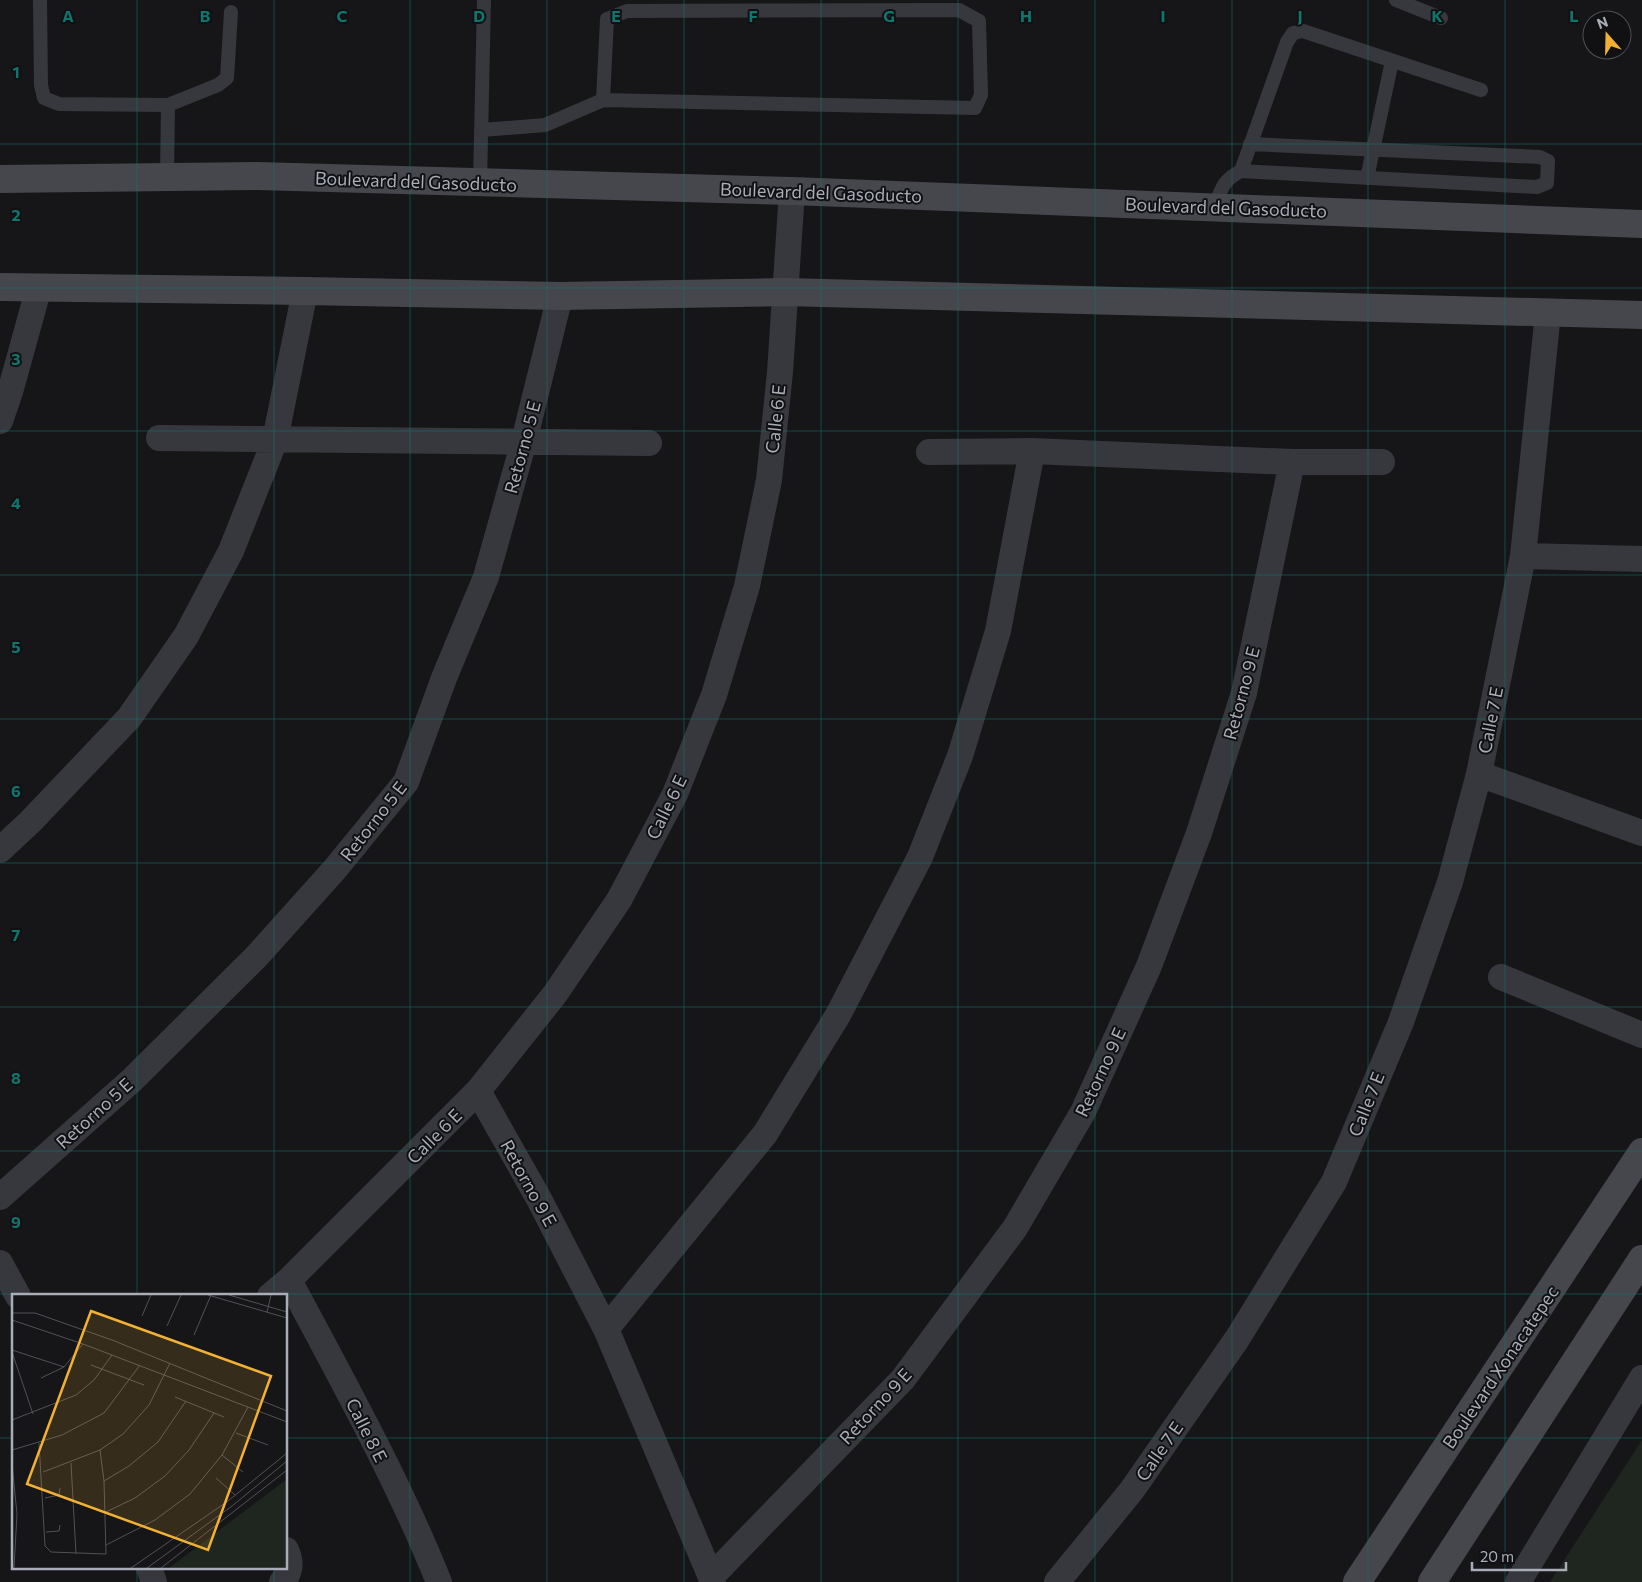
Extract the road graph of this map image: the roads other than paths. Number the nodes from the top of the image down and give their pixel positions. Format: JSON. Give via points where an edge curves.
{"nodes":[{"id":1,"x":40,"y":0,"type":"edge"},
{"id":2,"x":484,"y":0,"type":"edge"},
{"id":3,"x":1396,"y":0,"type":"edge"},
{"id":4,"x":231,"y":12,"type":"dead end"},
{"id":5,"x":1441,"y":18,"type":"dead end"},
{"id":6,"x":1392,"y":61,"type":"junction"},
{"id":7,"x":1481,"y":90,"type":"dead end"},
{"id":8,"x":604,"y":100,"type":"junction"},
{"id":9,"x":168,"y":104,"type":"junction"},
{"id":10,"x":482,"y":130,"type":"junction"},
{"id":11,"x":1250,"y":144,"type":"junction"},
{"id":12,"x":1373,"y":150,"type":"junction"},
{"id":13,"x":1241,"y":171,"type":"junction"},
{"id":14,"x":168,"y":177,"type":"junction"},
{"id":15,"x":1367,"y":178,"type":"junction"},
{"id":16,"x":0,"y":180,"type":"edge"},
{"id":17,"x":480,"y":182,"type":"junction"},
{"id":18,"x":792,"y":191,"type":"junction"},
{"id":19,"x":1215,"y":207,"type":"junction"},
{"id":20,"x":1642,"y":224,"type":"edge"},
{"id":21,"x":0,"y":287,"type":"edge"},
{"id":22,"x":39,"y":287,"type":"junction"},
{"id":23,"x":305,"y":291,"type":"junction"},
{"id":24,"x":786,"y":292,"type":"junction"},
{"id":25,"x":560,"y":296,"type":"junction"},
{"id":26,"x":1548,"y":313,"type":"junction"},
{"id":27,"x":1642,"y":315,"type":"edge"},
{"id":28,"x":0,"y":421,"type":"edge"},
{"id":29,"x":159,"y":438,"type":"dead end"},
{"id":30,"x":275,"y":440,"type":"junction"},
{"id":31,"x":524,"y":441,"type":"junction"},
{"id":32,"x":649,"y":443,"type":"dead end"},
{"id":33,"x":1032,"y":451,"type":"junction"},
{"id":34,"x":929,"y":452,"type":"dead end"},
{"id":35,"x":1292,"y":462,"type":"junction"},
{"id":36,"x":1382,"y":462,"type":"dead end"},
{"id":37,"x":1523,"y":556,"type":"junction"},
{"id":38,"x":1642,"y":559,"type":"edge"},
{"id":39,"x":1479,"y":774,"type":"junction"},
{"id":40,"x":1642,"y":833,"type":"edge"},
{"id":41,"x":0,"y":850,"type":"edge"},
{"id":42,"x":1501,"y":977,"type":"dead end"},
{"id":43,"x":1642,"y":1035,"type":"edge"},
{"id":44,"x":478,"y":1091,"type":"junction"},
{"id":45,"x":1642,"y":1152,"type":"edge"},
{"id":46,"x":0,"y":1197,"type":"edge"},
{"id":47,"x":1642,"y":1259,"type":"edge"},
{"id":48,"x":0,"y":1263,"type":"edge"},
{"id":49,"x":280,"y":1288,"type":"edge"},
{"id":50,"x":17,"y":1294,"type":"edge"},
{"id":51,"x":288,"y":1301,"type":"edge"},
{"id":52,"x":606,"y":1329,"type":"junction"},
{"id":53,"x":1642,"y":1378,"type":"edge"},
{"id":54,"x":288,"y":1556,"type":"edge"},
{"id":55,"x":150,"y":1570,"type":"edge"},
{"id":56,"x":712,"y":1580,"type":"edge"},
{"id":57,"x":154,"y":1582,"type":"edge"},
{"id":58,"x":282,"y":1582,"type":"edge"},
{"id":59,"x":439,"y":1582,"type":"edge"},
{"id":60,"x":1057,"y":1582,"type":"edge"},
{"id":61,"x":1357,"y":1582,"type":"edge"},
{"id":62,"x":1432,"y":1582,"type":"edge"},
{"id":63,"x":1518,"y":1582,"type":"edge"}],
"edges":[{"from":1,"to":9,"type":"lane","via":[[44,98],[59,104]]},
{"from":2,"to":10,"type":"lane"},
{"from":3,"to":5,"type":"lane"},
{"from":4,"to":9,"type":"lane","via":[[227,78],[218,85]]},
{"from":6,"to":7,"type":"lane"},
{"from":6,"to":11,"type":"lane","via":[[1304,31],[1293,33]]},
{"from":6,"to":12,"type":"lane"},
{"from":8,"to":8,"type":"lane","via":[[975,108],[981,95],[978,21],[959,10],[627,11],[607,19]]},
{"from":8,"to":10,"type":"lane","via":[[545,125]]},
{"from":9,"to":14,"type":"lane"},
{"from":10,"to":17,"type":"lane"},
{"from":11,"to":12,"type":"lane"},
{"from":11,"to":13,"type":"lane"},
{"from":12,"to":15,"type":"lane"},
{"from":12,"to":15,"type":"lane","via":[[1540,157],[1548,161],[1547,183],[1537,187]]},
{"from":13,"to":15,"type":"lane"},
{"from":13,"to":19,"type":"lane","via":[[1223,184]]},
{"from":14,"to":16,"type":"street","name":"Boulevard del Gasoducto"},
{"from":14,"to":17,"type":"street","name":"Boulevard del Gasoducto"},
{"from":17,"to":18,"type":"street","name":"Boulevard del Gasoducto"},
{"from":18,"to":19,"type":"street","name":"Boulevard del Gasoducto"},
{"from":18,"to":24,"type":"street","name":"Calle 6 E"},
{"from":19,"to":20,"type":"street","name":"Boulevard del Gasoducto"},
{"from":21,"to":22,"type":"street"},
{"from":22,"to":23,"type":"street"},
{"from":22,"to":28,"type":"street"},
{"from":23,"to":25,"type":"street"},
{"from":23,"to":30,"type":"street"},
{"from":24,"to":25,"type":"street"},
{"from":24,"to":26,"type":"street"},
{"from":24,"to":44,"type":"street","name":"Calle 6 E","via":[[769,480],[747,586],[714,696],[675,794],[619,900],[555,994]]},
{"from":25,"to":31,"type":"street","name":"Retorno 5 E"},
{"from":26,"to":27,"type":"street"},
{"from":26,"to":37,"type":"street","name":"Calle 7 E"},
{"from":29,"to":30,"type":"street"},
{"from":30,"to":31,"type":"street"},
{"from":30,"to":41,"type":"street","via":[[231,551],[186,636],[129,718]]},
{"from":31,"to":32,"type":"street"},
{"from":31,"to":46,"type":"street","name":"Retorno 5 E","via":[[486,576],[406,782],[335,869],[256,956],[132,1080]]},
{"from":33,"to":34,"type":"street"},
{"from":33,"to":35,"type":"street"},
{"from":33,"to":52,"type":"street","via":[[998,631],[960,756],[920,857],[838,1015],[765,1134]]},
{"from":35,"to":36,"type":"street"},
{"from":35,"to":56,"type":"street","name":"Retorno 9 E","via":[[1244,693],[1199,834],[1149,966],[1083,1112],[1015,1228],[903,1379]]},
{"from":37,"to":38,"type":"street"},
{"from":37,"to":39,"type":"street","name":"Calle 7 E"},
{"from":39,"to":40,"type":"street"},
{"from":39,"to":60,"type":"street","name":"Calle 7 E","via":[[1450,882],[1401,1022],[1334,1182],[1237,1339],[1143,1475]]},
{"from":42,"to":43,"type":"street"},
{"from":44,"to":49,"type":"street","name":"Calle 6 E"},
{"from":44,"to":52,"type":"street","name":"Retorno 9 E","via":[[539,1199]]},
{"from":45,"to":61,"type":"street","name":"Boulevard Xonacatepec"},
{"from":47,"to":62,"type":"street"},
{"from":48,"to":50,"type":"street"},
{"from":51,"to":59,"type":"street","name":"Calle 8 E","via":[[375,1443]]},
{"from":52,"to":56,"type":"street","name":"Retorno 9 E"},
{"from":53,"to":63,"type":"street"},
{"from":54,"to":58,"type":"street","via":[[291,1566]]},
{"from":55,"to":57,"type":"street"}]}
